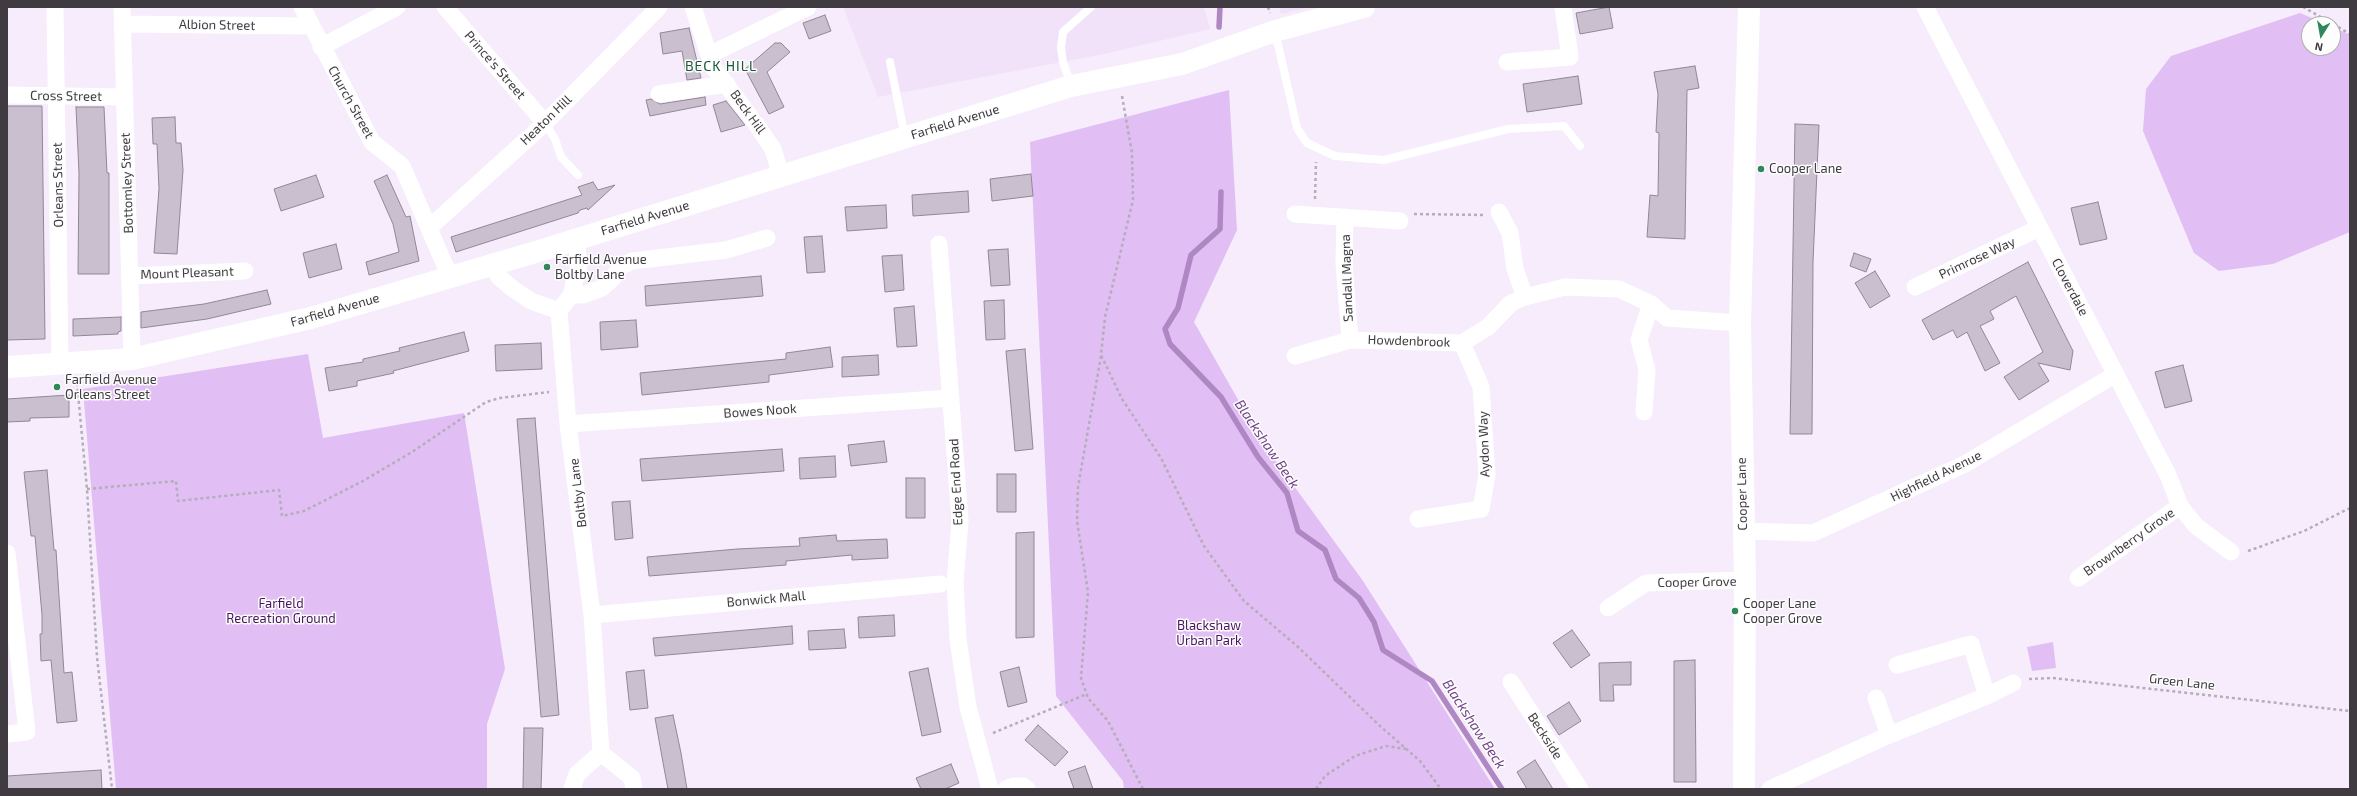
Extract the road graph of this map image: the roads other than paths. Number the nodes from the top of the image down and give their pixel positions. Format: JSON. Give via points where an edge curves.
{"nodes":[{"id":1,"x":55,"y":7,"type":"edge"},
{"id":2,"x":122,"y":7,"type":"edge"},
{"id":3,"x":302,"y":7,"type":"edge"},
{"id":4,"x":397,"y":7,"type":"edge"},
{"id":5,"x":445,"y":7,"type":"edge"},
{"id":6,"x":659,"y":7,"type":"edge"},
{"id":7,"x":693,"y":7,"type":"edge"},
{"id":8,"x":808,"y":7,"type":"edge"},
{"id":9,"x":1092,"y":7,"type":"edge"},
{"id":10,"x":1364,"y":7,"type":"edge"},
{"id":11,"x":1563,"y":7,"type":"edge"},
{"id":12,"x":1749,"y":7,"type":"edge"},
{"id":13,"x":1925,"y":7,"type":"edge"},
{"id":14,"x":123,"y":24,"type":"junction"},
{"id":15,"x":310,"y":26,"type":"junction"},
{"id":16,"x":1275,"y":31,"type":"junction"},
{"id":17,"x":321,"y":47,"type":"junction"},
{"id":18,"x":709,"y":55,"type":"junction"},
{"id":19,"x":890,"y":62,"type":"dead end"},
{"id":20,"x":1507,"y":62,"type":"dead end"},
{"id":21,"x":727,"y":84,"type":"junction"},
{"id":22,"x":1071,"y":86,"type":"junction"},
{"id":23,"x":659,"y":94,"type":"dead end"},
{"id":24,"x":7,"y":95,"type":"edge"},
{"id":25,"x":56,"y":95,"type":"junction"},
{"id":26,"x":124,"y":97,"type":"junction"},
{"id":27,"x":545,"y":123,"type":"junction"},
{"id":28,"x":905,"y":137,"type":"junction"},
{"id":29,"x":1580,"y":146,"type":"dead end"},
{"id":30,"x":578,"y":175,"type":"dead end"},
{"id":31,"x":780,"y":176,"type":"junction"},
{"id":32,"x":1499,"y":212,"type":"road end"},
{"id":33,"x":1295,"y":214,"type":"dead end"},
{"id":34,"x":1346,"y":217,"type":"junction"},
{"id":35,"x":1400,"y":221,"type":"road end"},
{"id":36,"x":429,"y":228,"type":"junction"},
{"id":37,"x":2039,"y":228,"type":"junction"},
{"id":38,"x":768,"y":238,"type":"dead end"},
{"id":39,"x":576,"y":239,"type":"junction"},
{"id":40,"x":938,"y":244,"type":"dead end"},
{"id":41,"x":492,"y":264,"type":"junction"},
{"id":42,"x":245,"y":271,"type":"dead end"},
{"id":43,"x":130,"y":276,"type":"junction"},
{"id":44,"x":450,"y":277,"type":"junction"},
{"id":45,"x":1914,"y":287,"type":"dead end"},
{"id":46,"x":571,"y":295,"type":"junction"},
{"id":47,"x":1525,"y":297,"type":"junction"},
{"id":48,"x":1651,"y":304,"type":"junction"},
{"id":49,"x":559,"y":310,"type":"junction"},
{"id":50,"x":1740,"y":323,"type":"junction"},
{"id":51,"x":1350,"y":340,"type":"junction"},
{"id":52,"x":1462,"y":343,"type":"junction"},
{"id":53,"x":1295,"y":356,"type":"dead end"},
{"id":54,"x":132,"y":359,"type":"junction"},
{"id":55,"x":68,"y":363,"type":"junction"},
{"id":56,"x":7,"y":367,"type":"edge"},
{"id":57,"x":2116,"y":374,"type":"junction"},
{"id":58,"x":951,"y":398,"type":"junction"},
{"id":59,"x":1644,"y":412,"type":"dead end"},
{"id":60,"x":568,"y":424,"type":"junction"},
{"id":61,"x":2180,"y":506,"type":"junction"},
{"id":62,"x":1418,"y":519,"type":"dead end"},
{"id":63,"x":1743,"y":531,"type":"junction"},
{"id":64,"x":2231,"y":552,"type":"road end"},
{"id":65,"x":7,"y":553,"type":"edge"},
{"id":66,"x":2078,"y":578,"type":"dead end"},
{"id":67,"x":1745,"y":580,"type":"junction"},
{"id":68,"x":940,"y":584,"type":"dead end"},
{"id":69,"x":1608,"y":608,"type":"dead end"},
{"id":70,"x":592,"y":615,"type":"junction"},
{"id":71,"x":1897,"y":665,"type":"dead end"},
{"id":72,"x":1510,"y":682,"type":"dead end"},
{"id":73,"x":2013,"y":683,"type":"road end"},
{"id":74,"x":1987,"y":696,"type":"junction"},
{"id":75,"x":1876,"y":698,"type":"dead end"},
{"id":76,"x":7,"y":734,"type":"edge"},
{"id":77,"x":1889,"y":735,"type":"junction"},
{"id":78,"x":601,"y":753,"type":"junction"},
{"id":79,"x":572,"y":789,"type":"edge"},
{"id":80,"x":634,"y":789,"type":"edge"},
{"id":81,"x":990,"y":789,"type":"edge"},
{"id":82,"x":1006,"y":789,"type":"edge"},
{"id":83,"x":1027,"y":789,"type":"edge"},
{"id":84,"x":1580,"y":789,"type":"edge"},
{"id":85,"x":1744,"y":789,"type":"edge"},
{"id":86,"x":1770,"y":789,"type":"edge"}],
"edges":[{"from":1,"to":25,"type":"street","name":"Orleans Street"},
{"from":2,"to":14,"type":"street","name":"Bottomley Street"},
{"from":3,"to":15,"type":"street","name":"Church Street"},
{"from":4,"to":17,"type":"street"},
{"from":5,"to":27,"type":"street","name":"Prince's Street"},
{"from":6,"to":27,"type":"street","name":"Heaton Hill"},
{"from":7,"to":18,"type":"street","name":"Beck Hill"},
{"from":8,"to":18,"type":"street"},
{"from":9,"to":22,"type":"lane","via":[[1063,32],[1063,62]]},
{"from":10,"to":16,"type":"street","name":"Farfield Avenue"},
{"from":11,"to":20,"type":"street","via":[[1570,57]]},
{"from":12,"to":50,"type":"street","name":"Cooper Lane"},
{"from":13,"to":37,"type":"street","name":"Cloverdale"},
{"from":14,"to":15,"type":"street","name":"Albion Street"},
{"from":14,"to":26,"type":"street","name":"Bottomley Street"},
{"from":15,"to":17,"type":"street","name":"Church Street"},
{"from":16,"to":22,"type":"street","name":"Farfield Avenue","via":[[1182,64]]},
{"from":16,"to":29,"type":"lane","via":[[1297,128],[1308,143],[1335,156],[1384,160],[1508,129],[1564,126]]},
{"from":17,"to":36,"type":"street","name":"Church Street","via":[[372,142],[402,166]]},
{"from":18,"to":21,"type":"street","name":"Beck Hill","via":[[713,67]]},
{"from":19,"to":28,"type":"lane"},
{"from":21,"to":23,"type":"street"},
{"from":21,"to":31,"type":"street","name":"Beck Hill","via":[[773,149]]},
{"from":22,"to":28,"type":"street","name":"Farfield Avenue"},
{"from":24,"to":25,"type":"street","name":"Cross Street"},
{"from":25,"to":26,"type":"street","name":"Cross Street"},
{"from":25,"to":55,"type":"street","name":"Orleans Street"},
{"from":26,"to":43,"type":"street","name":"Bottomley Street"},
{"from":27,"to":30,"type":"lane","via":[[555,139],[561,157]]},
{"from":27,"to":36,"type":"street","name":"Heaton Hill"},
{"from":28,"to":31,"type":"street","name":"Farfield Avenue"},
{"from":31,"to":39,"type":"street","name":"Farfield Avenue"},
{"from":32,"to":47,"type":"street","via":[[1510,233],[1515,269]]},
{"from":33,"to":34,"type":"street","name":"Sandall Magna"},
{"from":34,"to":35,"type":"street","name":"Sandall Magna"},
{"from":34,"to":51,"type":"street","name":"Sandall Magna","via":[[1344,262]]},
{"from":36,"to":44,"type":"street","name":"Church Street"},
{"from":37,"to":45,"type":"street","name":"Primrose Way"},
{"from":37,"to":57,"type":"street","name":"Cloverdale"},
{"from":38,"to":46,"type":"street","via":[[726,250],[632,261],[620,267],[614,278],[602,288],[583,295]]},
{"from":39,"to":41,"type":"street","name":"Farfield Avenue"},
{"from":39,"to":46,"type":"street","via":[[579,265]]},
{"from":40,"to":58,"type":"street","name":"Edge End Road"},
{"from":41,"to":44,"type":"street","name":"Farfield Avenue"},
{"from":41,"to":49,"type":"street","via":[[499,277],[513,289],[531,301]]},
{"from":42,"to":43,"type":"street","name":"Mount Pleasant"},
{"from":43,"to":54,"type":"street","name":"Bottomley Street"},
{"from":44,"to":54,"type":"street","name":"Farfield Avenue","via":[[311,318]]},
{"from":46,"to":49,"type":"street"},
{"from":47,"to":48,"type":"street","name":"Howdenbrook","via":[[1565,287],[1619,289]]},
{"from":47,"to":52,"type":"street","name":"Howdenbrook","via":[[1511,303],[1488,327]]},
{"from":48,"to":50,"type":"street","name":"Howdenbrook","via":[[1667,318]]},
{"from":48,"to":59,"type":"street","via":[[1639,340],[1647,370]]},
{"from":49,"to":60,"type":"street","name":"Boltby Lane"},
{"from":50,"to":63,"type":"street","name":"Cooper Lane"},
{"from":51,"to":52,"type":"street","name":"Howdenbrook"},
{"from":51,"to":53,"type":"street","name":"Howdenbrook"},
{"from":52,"to":62,"type":"street","name":"Aydon Way","via":[[1482,388],[1487,474],[1481,509]]},
{"from":54,"to":55,"type":"street","name":"Farfield Avenue"},
{"from":55,"to":56,"type":"street","name":"Farfield Avenue"},
{"from":57,"to":61,"type":"street","name":"Cloverdale","via":[[2168,475]]},
{"from":57,"to":63,"type":"street","name":"Highfield Avenue","via":[[1965,464],[1813,533]]},
{"from":58,"to":60,"type":"street","name":"Bowes Nook"},
{"from":58,"to":81,"type":"street","name":"Edge End Road","via":[[960,521],[955,582],[958,639],[968,707]]},
{"from":60,"to":70,"type":"street","name":"Boltby Lane"},
{"from":61,"to":64,"type":"street","name":"Cloverdale","via":[[2196,526]]},
{"from":61,"to":66,"type":"street","name":"Brownberry Grove"},
{"from":63,"to":67,"type":"street","name":"Cooper Lane"},
{"from":65,"to":76,"type":"street","via":[[27,732]]},
{"from":67,"to":69,"type":"street","name":"Cooper Grove","via":[[1646,583]]},
{"from":67,"to":85,"type":"street","name":"Cooper Lane"},
{"from":68,"to":70,"type":"street","name":"Bonwick Mall"},
{"from":70,"to":78,"type":"street","name":"Boltby Lane"},
{"from":71,"to":74,"type":"street","via":[[1971,644]]},
{"from":72,"to":84,"type":"street","name":"Beckside"},
{"from":73,"to":74,"type":"street"},
{"from":74,"to":77,"type":"street"},
{"from":75,"to":77,"type":"street"},
{"from":77,"to":86,"type":"street"},
{"from":78,"to":79,"type":"street","via":[[577,774]]},
{"from":78,"to":80,"type":"street","via":[[632,778]]},
{"from":82,"to":83,"type":"street","via":[[1013,786],[1023,786]]}]}
